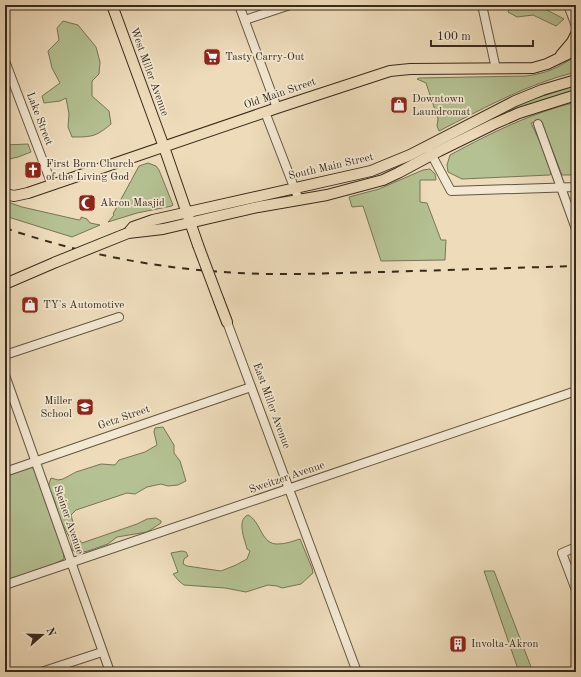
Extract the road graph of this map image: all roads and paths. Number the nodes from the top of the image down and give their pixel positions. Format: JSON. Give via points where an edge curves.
{"nodes":[{"id":1,"x":112,"y":5,"type":"edge"},
{"id":2,"x":239,"y":5,"type":"edge"},
{"id":3,"x":290,"y":5,"type":"edge"},
{"id":4,"x":482,"y":5,"type":"edge"},
{"id":5,"x":568,"y":5,"type":"edge"},
{"id":6,"x":245,"y":20,"type":"junction"},
{"id":7,"x":576,"y":26,"type":"edge"},
{"id":8,"x":576,"y":34,"type":"edge"},
{"id":9,"x":576,"y":50,"type":"edge"},
{"id":10,"x":560,"y":57,"type":"junction"},
{"id":11,"x":5,"y":61,"type":"edge"},
{"id":12,"x":496,"y":68,"type":"junction"},
{"id":13,"x":576,"y":80,"type":"edge"},
{"id":14,"x":576,"y":95,"type":"edge"},
{"id":15,"x":277,"y":108,"type":"junction"},
{"id":16,"x":265,"y":112,"type":"junction"},
{"id":17,"x":538,"y":124,"type":"dead end"},
{"id":18,"x":164,"y":147,"type":"junction"},
{"id":19,"x":430,"y":150,"type":"junction"},
{"id":20,"x":52,"y":185,"type":"junction"},
{"id":21,"x":576,"y":187,"type":"edge"},
{"id":22,"x":294,"y":188,"type":"junction"},
{"id":23,"x":560,"y":188,"type":"junction"},
{"id":24,"x":9,"y":195,"type":"edge"},
{"id":25,"x":299,"y":200,"type":"junction"},
{"id":26,"x":188,"y":218,"type":"junction"},
{"id":27,"x":576,"y":229,"type":"edge"},
{"id":28,"x":5,"y":284,"type":"edge"},
{"id":29,"x":119,"y":317,"type":"dead end"},
{"id":30,"x":227,"y":322,"type":"joint"},
{"id":31,"x":5,"y":355,"type":"edge"},
{"id":32,"x":5,"y":375,"type":"edge"},
{"id":33,"x":251,"y":387,"type":"junction"},
{"id":34,"x":576,"y":391,"type":"edge"},
{"id":35,"x":35,"y":460,"type":"junction"},
{"id":36,"x":5,"y":472,"type":"edge"},
{"id":37,"x":289,"y":489,"type":"junction"},
{"id":38,"x":576,"y":547,"type":"edge"},
{"id":39,"x":71,"y":563,"type":"junction"},
{"id":40,"x":5,"y":585,"type":"edge"},
{"id":41,"x":576,"y":590,"type":"edge"},
{"id":42,"x":102,"y":652,"type":"junction"},
{"id":43,"x":41,"y":672,"type":"edge"},
{"id":44,"x":110,"y":672,"type":"edge"},
{"id":45,"x":357,"y":672,"type":"edge"}],
"edges":[{"from":1,"to":18,"type":"main road","name":"West Miller Avenue"},
{"from":2,"to":6,"type":"street"},
{"from":3,"to":6,"type":"street"},
{"from":4,"to":12,"type":"street"},
{"from":5,"to":7,"type":"street"},
{"from":6,"to":15,"type":"street"},
{"from":8,"to":10,"type":"main road","name":"Old Main Street"},
{"from":9,"to":10,"type":"main road","name":"Old Main Street"},
{"from":10,"to":12,"type":"main road","name":"Old Main Street","via":[[533,68]]},
{"from":11,"to":20,"type":"street","name":"Lake Street"},
{"from":12,"to":15,"type":"main road","name":"Old Main Street","via":[[390,71]]},
{"from":13,"to":19,"type":"main road","name":"South Main Street","via":[[515,101]]},
{"from":14,"to":19,"type":"main road","name":"South Main Street","via":[[519,113]]},
{"from":15,"to":16,"type":"main road","name":"Old Main Street"},
{"from":16,"to":18,"type":"main road","name":"Old Main Street"},
{"from":16,"to":22,"type":"street"},
{"from":17,"to":23,"type":"street"},
{"from":18,"to":20,"type":"main road","name":"Old Main Street"},
{"from":18,"to":26,"type":"main road","name":"East Miller Avenue"},
{"from":19,"to":22,"type":"main road","name":"South Main Street","via":[[371,171]]},
{"from":19,"to":23,"type":"street","via":[[451,191]]},
{"from":19,"to":25,"type":"main road","name":"South Main Street","via":[[398,174],[326,195]]},
{"from":20,"to":24,"type":"main road","name":"Old Main Street","via":[[28,193]]},
{"from":21,"to":23,"type":"street"},
{"from":22,"to":25,"type":"street"},
{"from":22,"to":26,"type":"main road","name":"South Main Street"},
{"from":23,"to":27,"type":"street"},
{"from":25,"to":26,"type":"main road","name":"South Main Street"},
{"from":26,"to":28,"type":"main road","name":"South Main Street","bridge":true,"via":[[153,220],[133,227],[128,233]]},
{"from":26,"to":30,"type":"main road","name":"East Miller Avenue","bridge":true},
{"from":29,"to":31,"type":"street"},
{"from":30,"to":33,"type":"street","name":"East Miller Avenue"},
{"from":32,"to":35,"type":"street","name":"Steiner Avenue"},
{"from":33,"to":35,"type":"street","name":"Getz Street"},
{"from":33,"to":37,"type":"street","name":"East Miller Avenue"},
{"from":34,"to":37,"type":"street","name":"Sweitzer Avenue"},
{"from":35,"to":36,"type":"street","name":"Getz Street"},
{"from":35,"to":39,"type":"street","name":"Steiner Avenue"},
{"from":37,"to":39,"type":"street","name":"Sweitzer Avenue"},
{"from":37,"to":45,"type":"street","name":"East Miller Avenue"},
{"from":38,"to":41,"type":"street","via":[[562,553]]},
{"from":39,"to":40,"type":"street","name":"Sweitzer Avenue"},
{"from":39,"to":42,"type":"street","name":"Steiner Avenue"},
{"from":42,"to":43,"type":"street"},
{"from":42,"to":44,"type":"street","name":"Steiner Avenue"}]}
